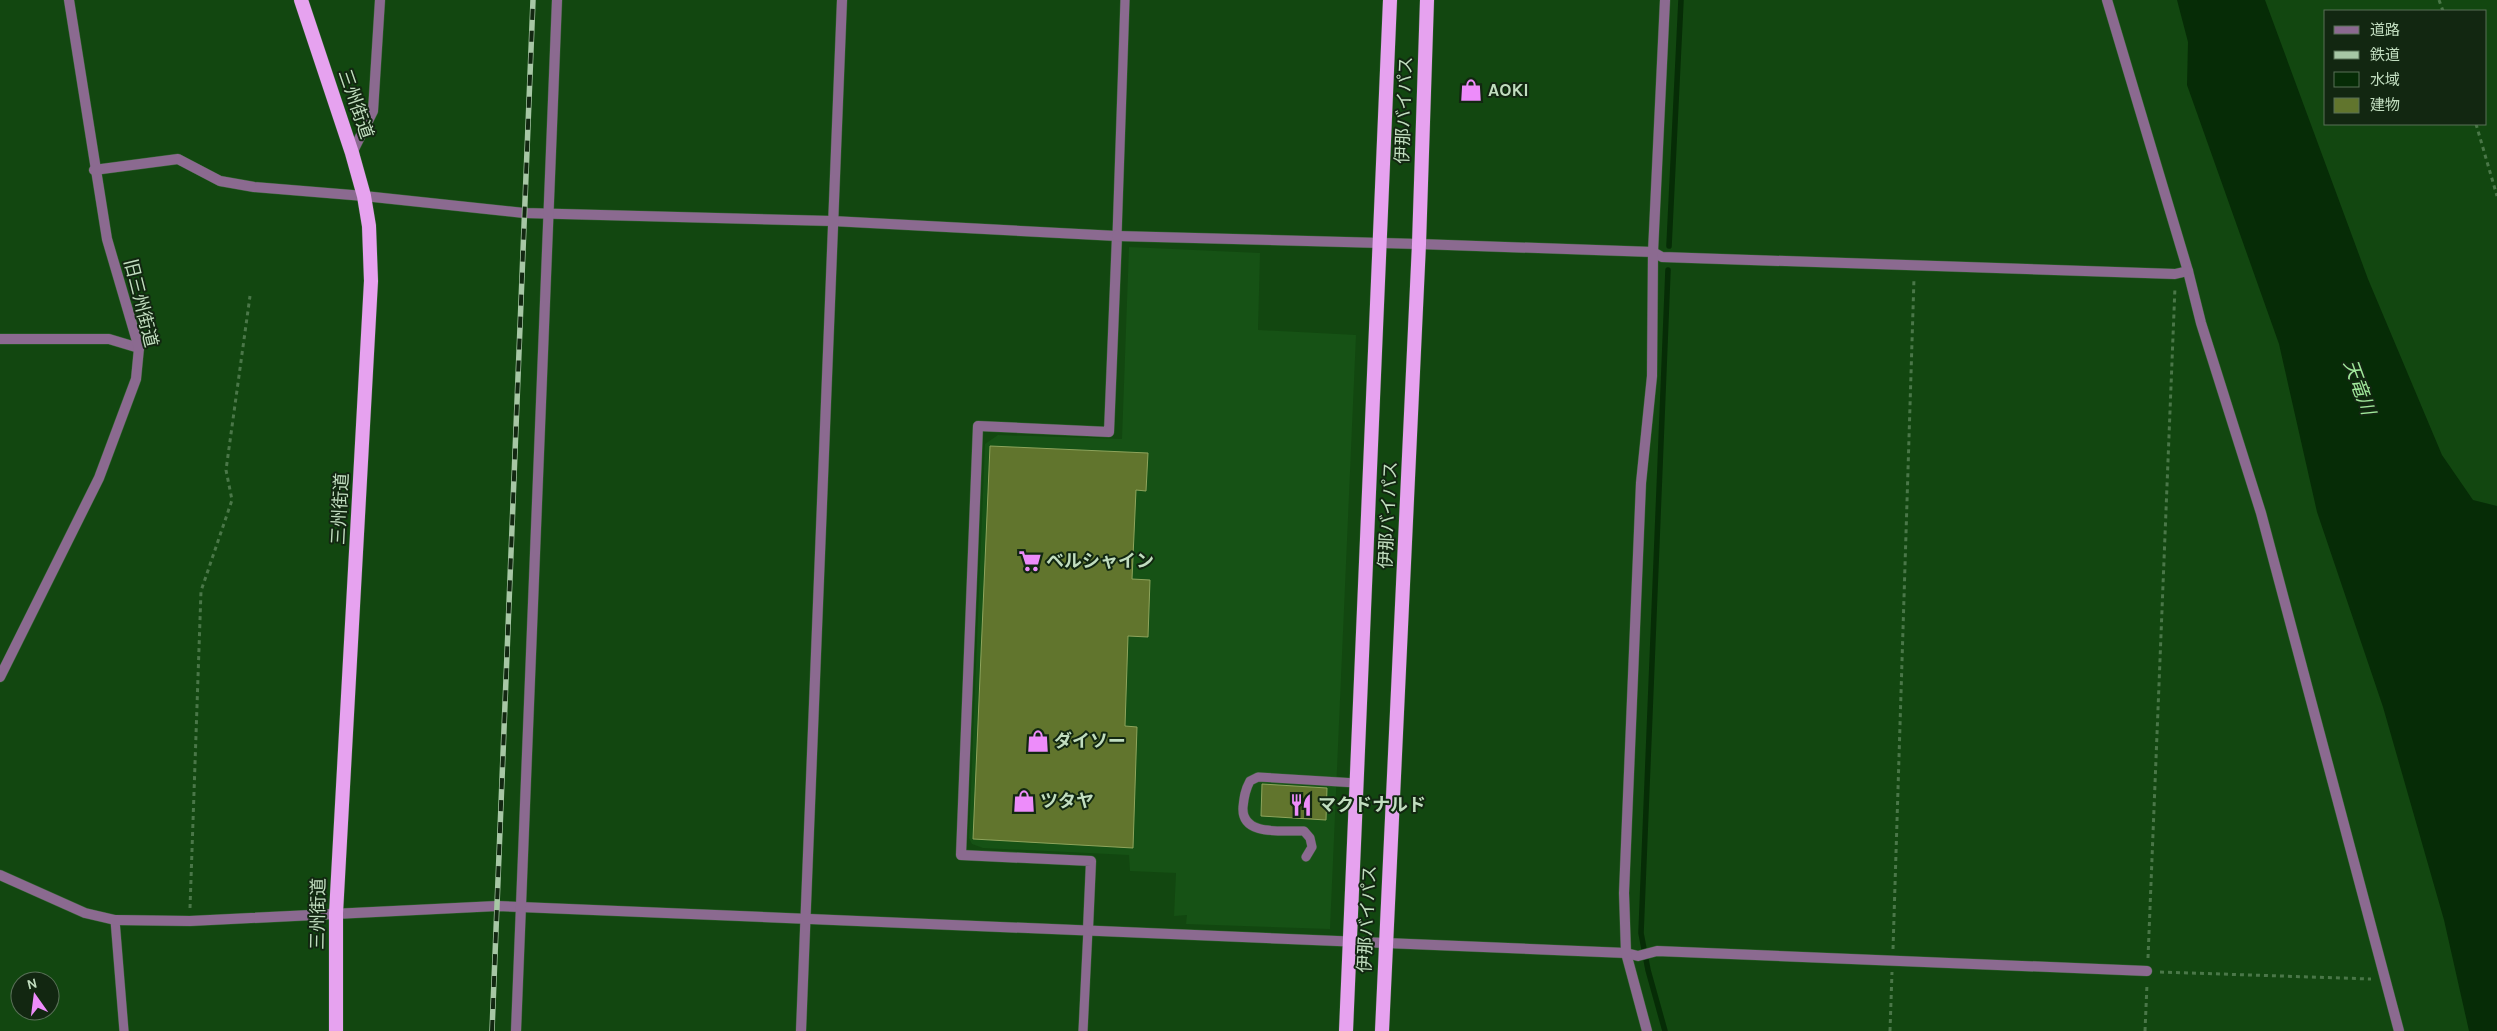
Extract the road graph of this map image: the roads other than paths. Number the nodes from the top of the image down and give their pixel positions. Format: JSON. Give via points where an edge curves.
{"nodes":[{"id":1,"x":70,"y":0,"type":"edge"},
{"id":2,"x":301,"y":0,"type":"edge"},
{"id":3,"x":380,"y":0,"type":"edge"},
{"id":4,"x":557,"y":0,"type":"edge"},
{"id":5,"x":842,"y":0,"type":"edge"},
{"id":6,"x":1125,"y":0,"type":"edge"},
{"id":7,"x":1390,"y":0,"type":"edge"},
{"id":8,"x":1426,"y":0,"type":"edge"},
{"id":9,"x":1665,"y":0,"type":"edge"},
{"id":10,"x":2107,"y":0,"type":"edge"},
{"id":11,"x":352,"y":153,"type":"junction"},
{"id":12,"x":94,"y":170,"type":"junction"},
{"id":13,"x":364,"y":196,"type":"junction"},
{"id":14,"x":548,"y":214,"type":"junction"},
{"id":15,"x":832,"y":221,"type":"junction"},
{"id":16,"x":1117,"y":236,"type":"junction"},
{"id":17,"x":1379,"y":244,"type":"junction"},
{"id":18,"x":1419,"y":244,"type":"junction"},
{"id":19,"x":1653,"y":252,"type":"junction"},
{"id":20,"x":2188,"y":271,"type":"junction"},
{"id":21,"x":0,"y":339,"type":"edge"},
{"id":22,"x":139,"y":348,"type":"junction"},
{"id":23,"x":0,"y":677,"type":"edge"},
{"id":24,"x":1356,"y":783,"type":"junction"},
{"id":25,"x":1306,"y":857,"type":"dead end"},
{"id":26,"x":0,"y":875,"type":"edge"},
{"id":27,"x":521,"y":908,"type":"junction"},
{"id":28,"x":336,"y":913,"type":"junction"},
{"id":29,"x":805,"y":918,"type":"junction"},
{"id":30,"x":115,"y":920,"type":"junction"},
{"id":31,"x":1088,"y":929,"type":"junction"},
{"id":32,"x":1349,"y":940,"type":"junction"},
{"id":33,"x":1385,"y":942,"type":"junction"},
{"id":34,"x":1626,"y":953,"type":"junction"},
{"id":35,"x":2147,"y":971,"type":"road end"},
{"id":36,"x":124,"y":1031,"type":"edge"},
{"id":37,"x":336,"y":1031,"type":"edge"},
{"id":38,"x":516,"y":1031,"type":"edge"},
{"id":39,"x":801,"y":1031,"type":"edge"},
{"id":40,"x":1083,"y":1031,"type":"edge"},
{"id":41,"x":1346,"y":1031,"type":"edge"},
{"id":42,"x":1382,"y":1031,"type":"edge"},
{"id":43,"x":1647,"y":1031,"type":"edge"},
{"id":44,"x":2399,"y":1031,"type":"edge"}],
"edges":[{"from":1,"to":12,"type":"street","name":"旧三州街道"},
{"from":2,"to":11,"type":"highway","name":"三州街道"},
{"from":3,"to":11,"type":"street","via":[[373,111]]},
{"from":4,"to":14,"type":"street"},
{"from":5,"to":15,"type":"street"},
{"from":6,"to":16,"type":"lane"},
{"from":7,"to":17,"type":"highway","name":"伊那バイパス"},
{"from":8,"to":18,"type":"highway","name":"伊那バイパス"},
{"from":9,"to":19,"type":"street"},
{"from":10,"to":20,"type":"street"},
{"from":11,"to":13,"type":"highway","name":"三州街道"},
{"from":12,"to":13,"type":"street","via":[[178,159],[220,180],[245,186]]},
{"from":12,"to":22,"type":"street","name":"旧三州街道","via":[[107,239]]},
{"from":13,"to":14,"type":"street"},
{"from":13,"to":28,"type":"highway","name":"三州街道","via":[[369,226],[371,281]]},
{"from":14,"to":15,"type":"street"},
{"from":14,"to":27,"type":"street"},
{"from":15,"to":16,"type":"street"},
{"from":15,"to":29,"type":"street"},
{"from":16,"to":17,"type":"street"},
{"from":16,"to":31,"type":"street","via":[[1109,432],[978,426],[961,855],[1091,861]]},
{"from":17,"to":18,"type":"street"},
{"from":17,"to":24,"type":"highway","name":"伊那バイパス"},
{"from":18,"to":19,"type":"street"},
{"from":18,"to":33,"type":"highway","name":"伊那バイパス"},
{"from":19,"to":20,"type":"street","via":[[1662,257],[2175,274]]},
{"from":19,"to":34,"type":"street","via":[[1652,376],[1641,483],[1624,883]]},
{"from":20,"to":44,"type":"street","via":[[2201,323],[2261,513]]},
{"from":21,"to":22,"type":"street","via":[[109,339]]},
{"from":22,"to":23,"type":"street","name":"旧三州街道","via":[[136,379],[99,478]]},
{"from":24,"to":25,"type":"lane","via":[[1258,777],[1250,781],[1244,791],[1245,821],[1249,826],[1259,828],[1304,831],[1312,847]]},
{"from":24,"to":32,"type":"highway","name":"伊那バイパス"},
{"from":26,"to":30,"type":"street","via":[[85,913]]},
{"from":27,"to":28,"type":"street","via":[[497,906]]},
{"from":27,"to":29,"type":"street"},
{"from":27,"to":38,"type":"street"},
{"from":28,"to":30,"type":"street","via":[[190,921]]},
{"from":28,"to":37,"type":"highway","name":"三州街道"},
{"from":29,"to":31,"type":"street"},
{"from":29,"to":39,"type":"street"},
{"from":30,"to":36,"type":"lane"},
{"from":31,"to":32,"type":"street"},
{"from":31,"to":40,"type":"lane"},
{"from":32,"to":33,"type":"street"},
{"from":32,"to":41,"type":"highway","name":"伊那バイパス"},
{"from":33,"to":34,"type":"street"},
{"from":33,"to":42,"type":"highway","name":"伊那バイパス"},
{"from":34,"to":35,"type":"street","via":[[1638,956],[1657,951]]},
{"from":34,"to":43,"type":"street"}]}
